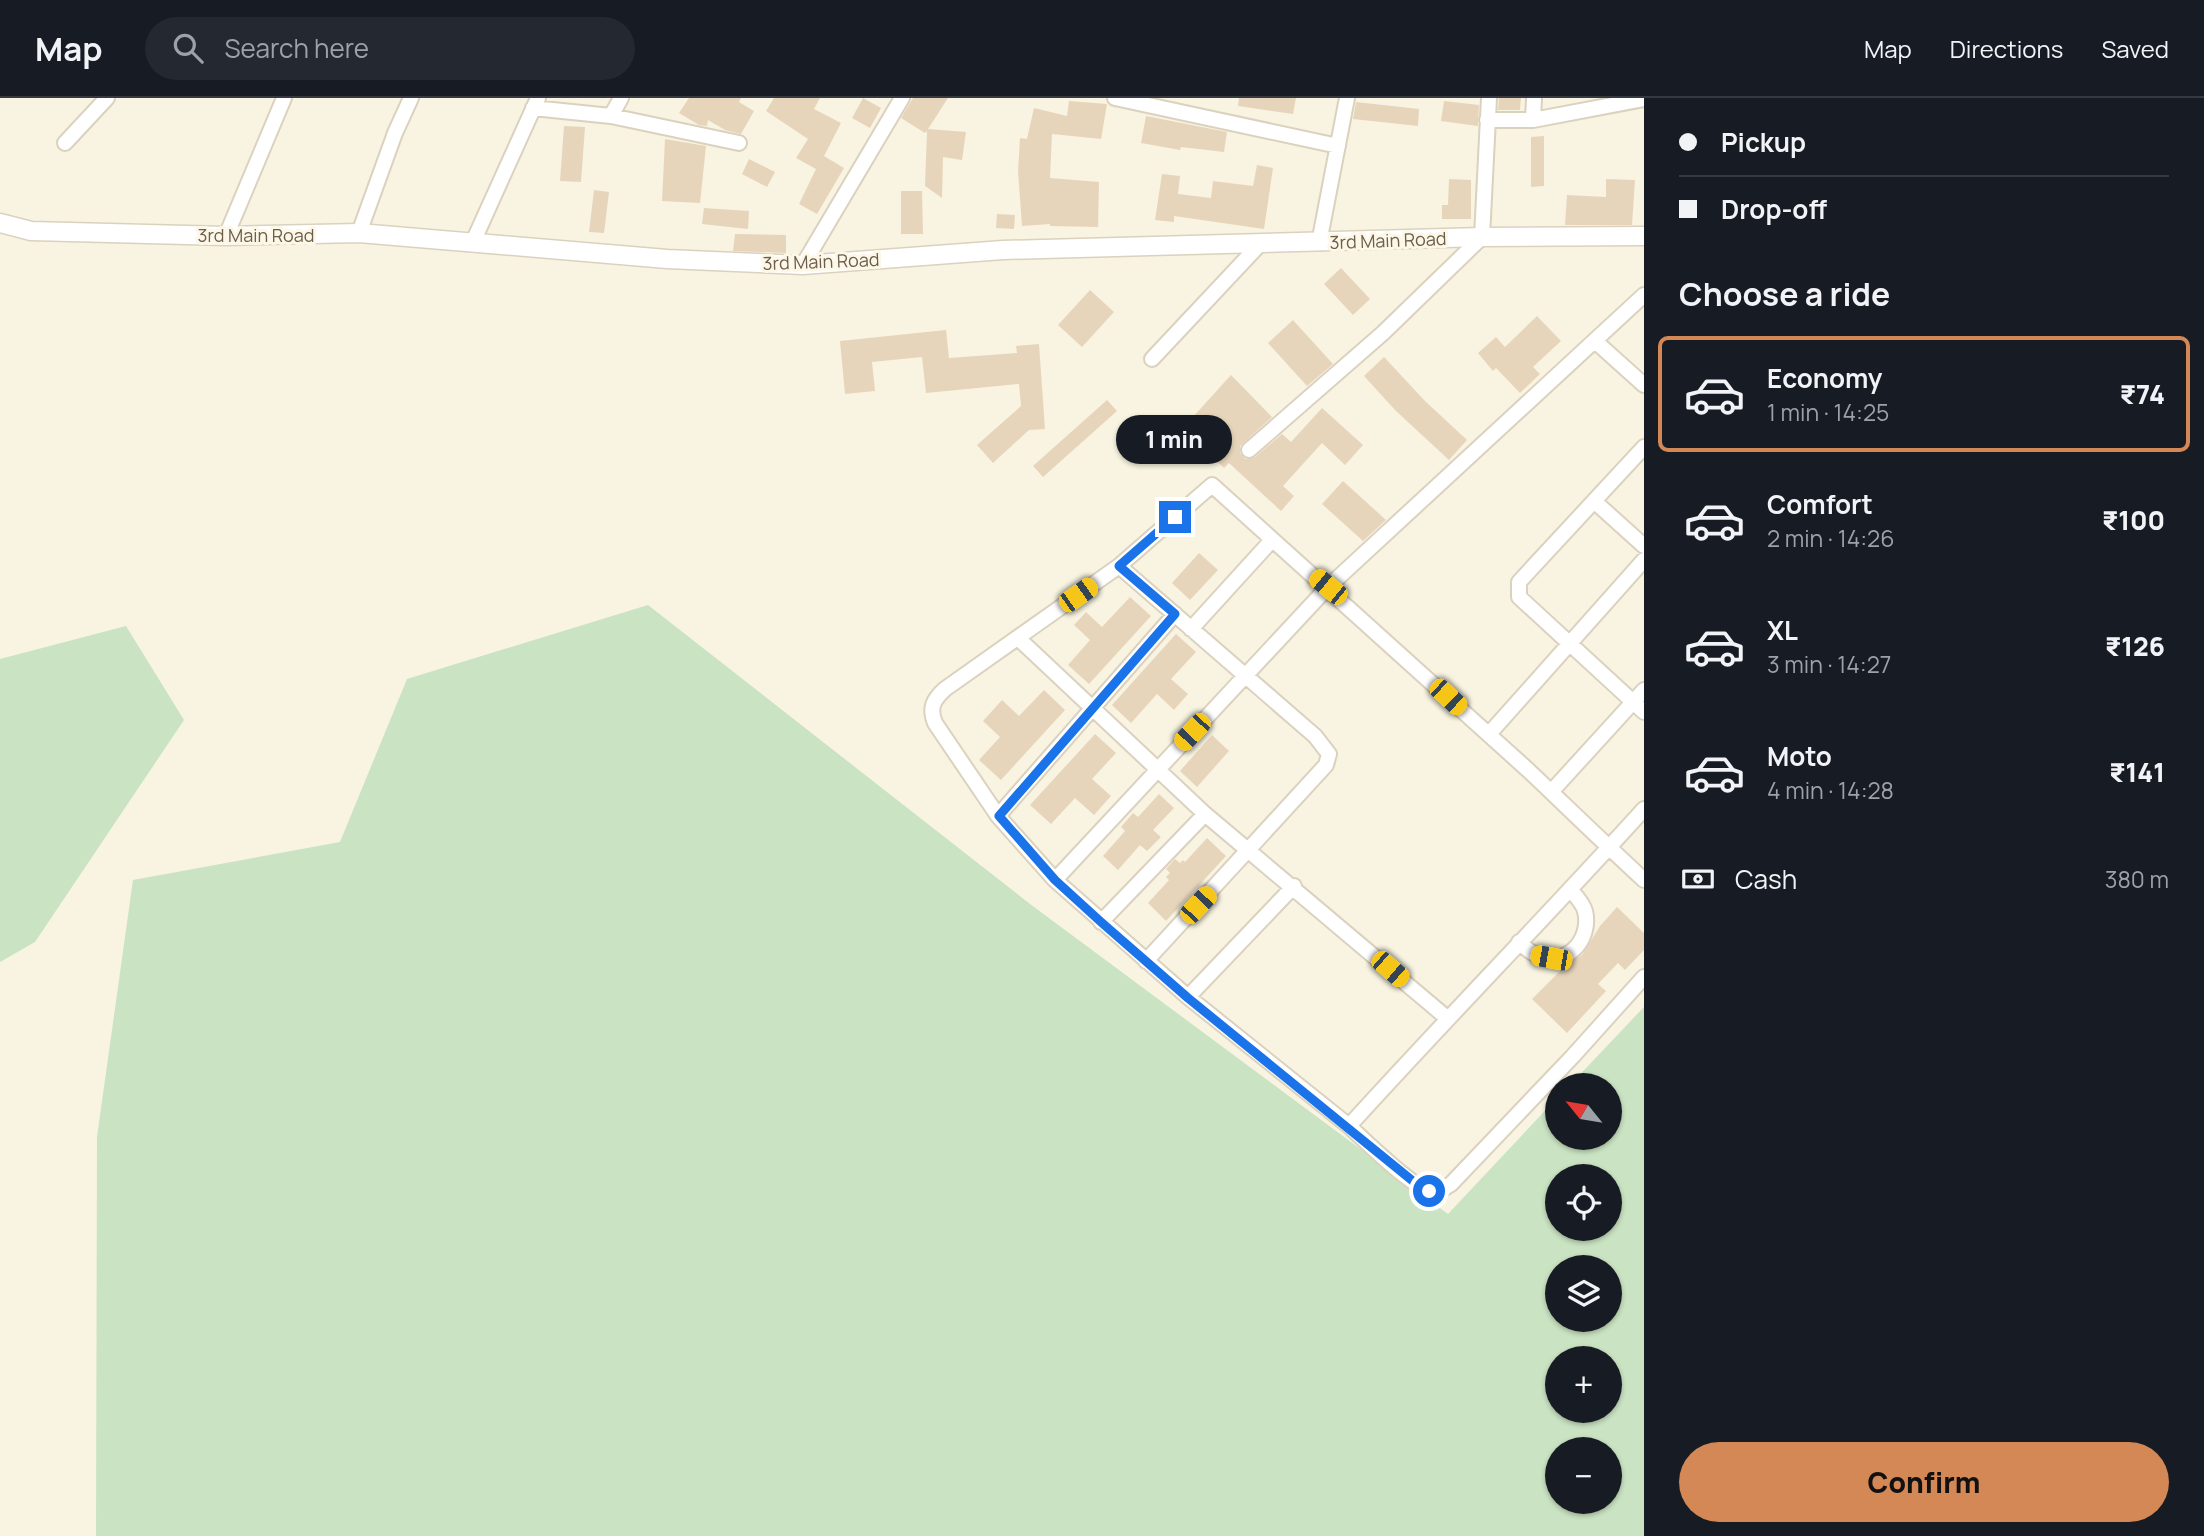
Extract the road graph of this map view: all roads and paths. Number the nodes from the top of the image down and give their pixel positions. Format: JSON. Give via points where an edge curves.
{"nodes":[{"id":1,"x":107,"y":98,"type":"edge"},
{"id":2,"x":284,"y":98,"type":"edge"},
{"id":3,"x":411,"y":98,"type":"edge"},
{"id":4,"x":621,"y":98,"type":"edge"},
{"id":5,"x":902,"y":98,"type":"edge"},
{"id":6,"x":1115,"y":98,"type":"edge"},
{"id":7,"x":1348,"y":98,"type":"edge"},
{"id":8,"x":1489,"y":98,"type":"edge"},
{"id":9,"x":1534,"y":98,"type":"edge"},
{"id":10,"x":1635,"y":99,"type":"edge"},
{"id":11,"x":536,"y":103,"type":"edge"},
{"id":12,"x":611,"y":116,"type":"junction"},
{"id":13,"x":1487,"y":120,"type":"junction"},
{"id":14,"x":1533,"y":120,"type":"junction"},
{"id":15,"x":65,"y":143,"type":"dead end"},
{"id":16,"x":739,"y":144,"type":"dead end"},
{"id":17,"x":1338,"y":146,"type":"junction"},
{"id":18,"x":0,"y":223,"type":"edge"},
{"id":19,"x":359,"y":233,"type":"junction"},
{"id":20,"x":226,"y":236,"type":"junction"},
{"id":21,"x":1644,"y":236,"type":"edge"},
{"id":22,"x":1482,"y":237,"type":"junction"},
{"id":23,"x":473,"y":242,"type":"junction"},
{"id":24,"x":1319,"y":243,"type":"junction"},
{"id":25,"x":1260,"y":244,"type":"junction"},
{"id":26,"x":803,"y":265,"type":"junction"},
{"id":27,"x":1644,"y":295,"type":"edge"},
{"id":28,"x":1595,"y":341,"type":"junction"},
{"id":29,"x":1152,"y":359,"type":"dead end"},
{"id":30,"x":1644,"y":385,"type":"edge"},
{"id":31,"x":1644,"y":447,"type":"edge"},
{"id":32,"x":1250,"y":450,"type":"dead end"},
{"id":33,"x":1594,"y":501,"type":"junction"},
{"id":34,"x":1272,"y":540,"type":"junction"},
{"id":35,"x":1644,"y":546,"type":"edge"},
{"id":36,"x":1644,"y":560,"type":"edge"},
{"id":37,"x":1119,"y":566,"type":"junction"},
{"id":38,"x":1328,"y":587,"type":"junction"},
{"id":39,"x":1175,"y":614,"type":"junction"},
{"id":40,"x":1191,"y":629,"type":"junction"},
{"id":41,"x":1018,"y":638,"type":"junction"},
{"id":42,"x":1569,"y":643,"type":"junction"},
{"id":43,"x":1244,"y":675,"type":"junction"},
{"id":44,"x":1644,"y":690,"type":"edge"},
{"id":45,"x":1639,"y":706,"type":"edge"},
{"id":46,"x":1093,"y":708,"type":"junction"},
{"id":47,"x":1489,"y":734,"type":"junction"},
{"id":48,"x":1157,"y":770,"type":"junction"},
{"id":49,"x":1551,"y":792,"type":"junction"},
{"id":50,"x":1644,"y":809,"type":"edge"},
{"id":51,"x":1205,"y":814,"type":"junction"},
{"id":52,"x":999,"y":816,"type":"junction"},
{"id":53,"x":1609,"y":847,"type":"junction"},
{"id":54,"x":1249,"y":850,"type":"junction"},
{"id":55,"x":1055,"y":880,"type":"junction"},
{"id":56,"x":1644,"y":880,"type":"edge"},
{"id":57,"x":1294,"y":886,"type":"junction"},
{"id":58,"x":1570,"y":889,"type":"junction"},
{"id":59,"x":1101,"y":922,"type":"junction"},
{"id":60,"x":1519,"y":942,"type":"junction"},
{"id":61,"x":1146,"y":961,"type":"junction"},
{"id":62,"x":1644,"y":977,"type":"edge"},
{"id":63,"x":1188,"y":998,"type":"junction"},
{"id":64,"x":1447,"y":1018,"type":"junction"},
{"id":65,"x":1349,"y":1126,"type":"junction"}],
"edges":[{"from":1,"to":15,"type":"street"},
{"from":2,"to":20,"type":"street"},
{"from":3,"to":19,"type":"street"},
{"from":4,"to":12,"type":"street"},
{"from":5,"to":26,"type":"street"},
{"from":6,"to":17,"type":"street"},
{"from":7,"to":17,"type":"street"},
{"from":8,"to":13,"type":"street"},
{"from":9,"to":14,"type":"street"},
{"from":10,"to":14,"type":"street"},
{"from":11,"to":12,"type":"street"},
{"from":11,"to":23,"type":"street"},
{"from":12,"to":16,"type":"street"},
{"from":13,"to":14,"type":"street"},
{"from":13,"to":22,"type":"street"},
{"from":17,"to":24,"type":"street"},
{"from":18,"to":20,"type":"street","name":"3rd Main Road","via":[[31,231]]},
{"from":19,"to":20,"type":"street","name":"3rd Main Road"},
{"from":19,"to":23,"type":"street","name":"3rd Main Road"},
{"from":21,"to":22,"type":"street","name":"3rd Main Road"},
{"from":22,"to":24,"type":"street","name":"3rd Main Road"},
{"from":22,"to":32,"type":"street","via":[[1383,333]]},
{"from":23,"to":26,"type":"street","name":"3rd Main Road"},
{"from":24,"to":25,"type":"street","name":"3rd Main Road"},
{"from":25,"to":26,"type":"street","name":"3rd Main Road","via":[[1003,250]]},
{"from":25,"to":29,"type":"street"},
{"from":27,"to":28,"type":"street"},
{"from":28,"to":30,"type":"street"},
{"from":28,"to":38,"type":"street"},
{"from":31,"to":33,"type":"street"},
{"from":33,"to":35,"type":"street"},
{"from":33,"to":42,"type":"street","via":[[1519,582],[1517,590]]},
{"from":34,"to":37,"type":"street","via":[[1212,485]]},
{"from":34,"to":38,"type":"street"},
{"from":34,"to":40,"type":"street"},
{"from":36,"to":42,"type":"street"},
{"from":37,"to":39,"type":"street"},
{"from":37,"to":41,"type":"street"},
{"from":38,"to":43,"type":"street"},
{"from":38,"to":47,"type":"street"},
{"from":39,"to":40,"type":"street"},
{"from":39,"to":46,"type":"street"},
{"from":40,"to":43,"type":"street"},
{"from":41,"to":46,"type":"street"},
{"from":41,"to":52,"type":"street","via":[[945,689],[932,709],[935,723]]},
{"from":42,"to":45,"type":"street"},
{"from":42,"to":47,"type":"street"},
{"from":43,"to":48,"type":"street"},
{"from":43,"to":54,"type":"street","via":[[1315,736],[1329,754],[1326,765]]},
{"from":44,"to":45,"type":"street"},
{"from":45,"to":49,"type":"street"},
{"from":46,"to":48,"type":"street"},
{"from":46,"to":52,"type":"street"},
{"from":47,"to":49,"type":"street"},
{"from":48,"to":51,"type":"street"},
{"from":48,"to":55,"type":"street"},
{"from":49,"to":53,"type":"street"},
{"from":50,"to":53,"type":"street"},
{"from":51,"to":54,"type":"street"},
{"from":51,"to":59,"type":"street"},
{"from":52,"to":55,"type":"street"},
{"from":53,"to":56,"type":"street"},
{"from":53,"to":58,"type":"street"},
{"from":54,"to":57,"type":"street"},
{"from":54,"to":61,"type":"street"},
{"from":55,"to":59,"type":"street"},
{"from":57,"to":63,"type":"street"},
{"from":57,"to":64,"type":"street"},
{"from":58,"to":60,"type":"street"},
{"from":58,"to":60,"type":"street","via":[[1585,909],[1587,930],[1577,948],[1551,958],[1536,955]]},
{"from":59,"to":61,"type":"street"},
{"from":60,"to":64,"type":"street"},
{"from":61,"to":63,"type":"street"},
{"from":62,"to":65,"type":"street","via":[[1451,1184],[1439,1191],[1414,1182]]},
{"from":63,"to":65,"type":"street"},
{"from":64,"to":65,"type":"street"}]}
